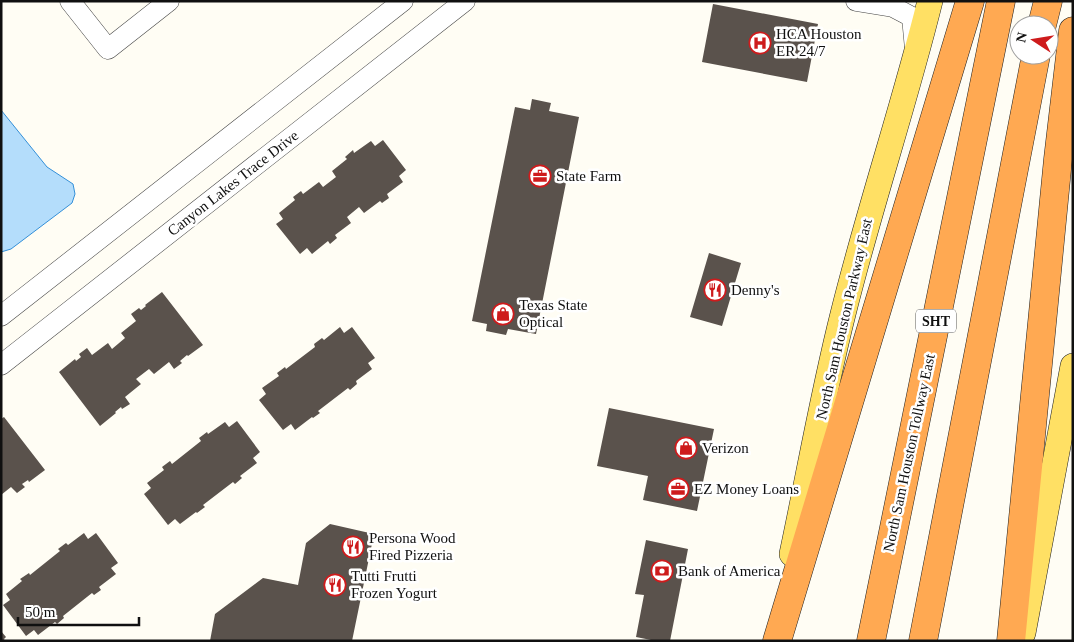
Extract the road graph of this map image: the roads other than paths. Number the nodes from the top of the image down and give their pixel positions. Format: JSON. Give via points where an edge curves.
{"nodes":[{"id":1,"x":70,"y":1,"type":"edge"},
{"id":2,"x":169,"y":1,"type":"edge"},
{"id":3,"x":403,"y":1,"type":"edge"},
{"id":4,"x":465,"y":1,"type":"edge"},
{"id":5,"x":856,"y":1,"type":"edge"},
{"id":6,"x":930,"y":1,"type":"edge"},
{"id":7,"x":970,"y":1,"type":"edge"},
{"id":8,"x":1001,"y":1,"type":"edge"},
{"id":9,"x":1048,"y":1,"type":"edge"},
{"id":10,"x":1044,"y":15,"type":"edge"},
{"id":11,"x":1073,"y":31,"type":"edge"},
{"id":12,"x":916,"y":60,"type":"junction"},
{"id":13,"x":1034,"y":65,"type":"edge"},
{"id":14,"x":1,"y":316,"type":"edge"},
{"id":15,"x":1,"y":365,"type":"edge"},
{"id":16,"x":1073,"y":366,"type":"edge"},
{"id":17,"x":1070,"y":401,"type":"edge"},
{"id":18,"x":776,"y":641,"type":"edge"},
{"id":19,"x":871,"y":641,"type":"edge"},
{"id":20,"x":923,"y":641,"type":"edge"},
{"id":21,"x":1011,"y":641,"type":"edge"},
{"id":22,"x":1021,"y":641,"type":"edge"}],
"edges":[{"from":1,"to":2,"type":"street","via":[[108,48]]},
{"from":3,"to":14,"type":"street"},
{"from":4,"to":15,"type":"street","name":"Canyon Lakes Trace Drive"},
{"from":5,"to":12,"type":"street","via":[[893,7],[912,17]]},
{"from":6,"to":12,"type":"main road","name":"North Sam Houston Parkway East"},
{"from":7,"to":18,"type":"highway"},
{"from":8,"to":19,"type":"highway","name":"North Sam Houston Tollway East","number":"SHT"},
{"from":9,"to":10,"type":"highway"},
{"from":11,"to":21,"type":"highway"},
{"from":12,"to":18,"type":"main road","name":"North Sam Houston Parkway East","via":[[842,315]]},
{"from":13,"to":20,"type":"highway"},
{"from":16,"to":17,"type":"main road"},
{"from":17,"to":22,"type":"main road"}]}
